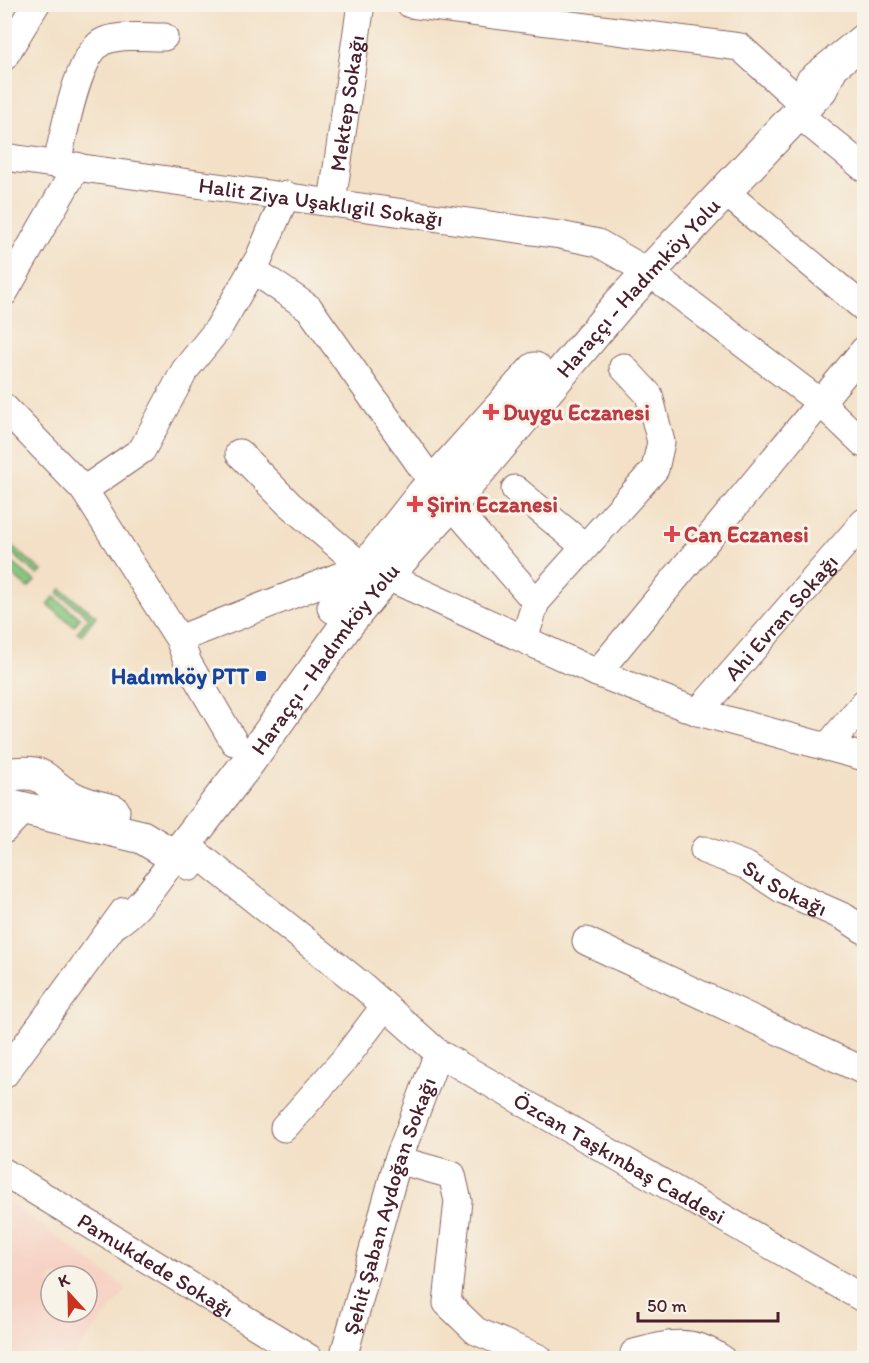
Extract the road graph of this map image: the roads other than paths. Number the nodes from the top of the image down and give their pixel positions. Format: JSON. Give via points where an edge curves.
{"nodes":[{"id":1,"x":36,"y":4,"type":"edge"},
{"id":2,"x":361,"y":4,"type":"edge"},
{"id":3,"x":410,"y":4,"type":"edge"},
{"id":4,"x":164,"y":37,"type":"dead end"},
{"id":5,"x":864,"y":40,"type":"edge"},
{"id":6,"x":4,"y":57,"type":"edge"},
{"id":7,"x":796,"y":105,"type":"junction"},
{"id":8,"x":4,"y":157,"type":"edge"},
{"id":9,"x":67,"y":164,"type":"junction"},
{"id":10,"x":864,"y":168,"type":"edge"},
{"id":11,"x":724,"y":191,"type":"junction"},
{"id":12,"x":286,"y":195,"type":"junction"},
{"id":13,"x":332,"y":202,"type":"junction"},
{"id":14,"x":640,"y":267,"type":"junction"},
{"id":15,"x":252,"y":269,"type":"junction"},
{"id":16,"x":4,"y":293,"type":"edge"},
{"id":17,"x":864,"y":308,"type":"edge"},
{"id":18,"x":864,"y":350,"type":"edge"},
{"id":19,"x":623,"y":367,"type":"dead end"},
{"id":20,"x":821,"y":403,"type":"junction"},
{"id":21,"x":4,"y":406,"type":"edge"},
{"id":22,"x":864,"y":444,"type":"edge"},
{"id":23,"x":239,"y":453,"type":"dead end"},
{"id":24,"x":515,"y":489,"type":"dead end"},
{"id":25,"x":84,"y":490,"type":"junction"},
{"id":26,"x":442,"y":494,"type":"junction"},
{"id":27,"x":864,"y":522,"type":"edge"},
{"id":28,"x":585,"y":547,"type":"junction"},
{"id":29,"x":375,"y":572,"type":"junction"},
{"id":30,"x":536,"y":603,"type":"junction"},
{"id":31,"x":179,"y":639,"type":"junction"},
{"id":32,"x":524,"y":639,"type":"junction"},
{"id":33,"x":597,"y":673,"type":"junction"},
{"id":34,"x":864,"y":704,"type":"edge"},
{"id":35,"x":698,"y":712,"type":"junction"},
{"id":36,"x":234,"y":742,"type":"junction"},
{"id":37,"x":827,"y":747,"type":"junction"},
{"id":38,"x":864,"y":757,"type":"edge"},
{"id":39,"x":4,"y":775,"type":"edge"},
{"id":40,"x":11,"y":815,"type":"edge"},
{"id":41,"x":172,"y":844,"type":"junction"},
{"id":42,"x":704,"y":850,"type":"dead end"},
{"id":43,"x":864,"y":930,"type":"edge"},
{"id":44,"x":586,"y":941,"type":"dead end"},
{"id":45,"x":384,"y":1007,"type":"junction"},
{"id":46,"x":438,"y":1053,"type":"junction"},
{"id":47,"x":864,"y":1071,"type":"edge"},
{"id":48,"x":4,"y":1075,"type":"edge"},
{"id":49,"x":284,"y":1128,"type":"dead end"},
{"id":50,"x":398,"y":1160,"type":"junction"},
{"id":51,"x":4,"y":1172,"type":"edge"},
{"id":52,"x":864,"y":1299,"type":"edge"},
{"id":53,"x":634,"y":1353,"type":"dead end"},
{"id":54,"x":308,"y":1358,"type":"edge"},
{"id":55,"x":343,"y":1359,"type":"edge"},
{"id":56,"x":539,"y":1359,"type":"edge"},
{"id":57,"x":721,"y":1359,"type":"edge"}],
"edges":[{"from":1,"to":6,"type":"street"},
{"from":2,"to":13,"type":"street","name":"Mektep Sokağı"},
{"from":3,"to":7,"type":"street","via":[[740,47]]},
{"from":4,"to":9,"type":"street","via":[[103,41],[84,62]]},
{"from":5,"to":7,"type":"main road","name":"Haraççı - Hadımköy Yolu","via":[[831,68],[821,89]]},
{"from":7,"to":10,"type":"street"},
{"from":7,"to":11,"type":"main road","name":"Haraççı - Hadımköy Yolu"},
{"from":7,"to":14,"type":"main road"},
{"from":8,"to":9,"type":"street","name":"Halit Ziya Uşaklıgil Sokağı"},
{"from":9,"to":12,"type":"street","name":"Halit Ziya Uşaklıgil Sokağı"},
{"from":9,"to":16,"type":"street"},
{"from":11,"to":14,"type":"main road","name":"Haraççı - Hadımköy Yolu"},
{"from":11,"to":17,"type":"street"},
{"from":12,"to":13,"type":"street","name":"Halit Ziya Uşaklıgil Sokağı"},
{"from":12,"to":15,"type":"street"},
{"from":13,"to":14,"type":"street","name":"Halit Ziya Uşaklıgil Sokağı","via":[[598,243]]},
{"from":14,"to":20,"type":"street","name":"Halit Ziya Uşaklıgil Sokağı"},
{"from":14,"to":26,"type":"main road","name":"Haraççı - Hadımköy Yolu"},
{"from":15,"to":25,"type":"street","via":[[218,329],[185,370],[142,450]]},
{"from":15,"to":26,"type":"street","via":[[309,308]]},
{"from":18,"to":20,"type":"street"},
{"from":19,"to":28,"type":"street","via":[[649,395],[661,442],[655,469]]},
{"from":20,"to":22,"type":"street","name":"Halit Ziya Uşaklıgil Sokağı"},
{"from":20,"to":33,"type":"street"},
{"from":21,"to":25,"type":"street"},
{"from":23,"to":29,"type":"street","via":[[290,504]]},
{"from":24,"to":28,"type":"street"},
{"from":25,"to":31,"type":"street"},
{"from":26,"to":29,"type":"main road","name":"Haraççı - Hadımköy Yolu"},
{"from":26,"to":30,"type":"street"},
{"from":27,"to":35,"type":"street","name":"Ahi Evran Sokağı"},
{"from":28,"to":30,"type":"street"},
{"from":29,"to":31,"type":"street"},
{"from":29,"to":32,"type":"street"},
{"from":29,"to":36,"type":"main road"},
{"from":29,"to":41,"type":"main road","name":"Haraççı - Hadımköy Yolu","via":[[348,623]]},
{"from":30,"to":32,"type":"street"},
{"from":31,"to":36,"type":"street","via":[[188,663]]},
{"from":32,"to":33,"type":"street"},
{"from":33,"to":35,"type":"street"},
{"from":34,"to":37,"type":"street"},
{"from":35,"to":37,"type":"street"},
{"from":36,"to":41,"type":"main road"},
{"from":37,"to":38,"type":"street"},
{"from":39,"to":41,"type":"main road","via":[[31,771],[74,799],[154,824]]},
{"from":40,"to":41,"type":"main road"},
{"from":41,"to":45,"type":"street","name":"Özcan Taşkınbaş Caddesi","via":[[365,988]]},
{"from":41,"to":48,"type":"street"},
{"from":42,"to":43,"type":"street","name":"Su Sokağı","via":[[747,866],[783,890]]},
{"from":44,"to":47,"type":"street"},
{"from":45,"to":46,"type":"street","name":"Özcan Taşkınbaş Caddesi"},
{"from":45,"to":49,"type":"street"},
{"from":46,"to":50,"type":"street","name":"Şehit Şaban Aydoğan Sokağı"},
{"from":46,"to":52,"type":"street","name":"Özcan Taşkınbaş Caddesi"},
{"from":50,"to":55,"type":"street","name":"Şehit Şaban Aydoğan Sokağı"},
{"from":50,"to":56,"type":"street","via":[[452,1175],[458,1201],[447,1303],[476,1331]]},
{"from":51,"to":54,"type":"street","name":"Pamukdede Sokağı"},
{"from":53,"to":57,"type":"street","via":[[675,1343],[700,1348]]}]}
